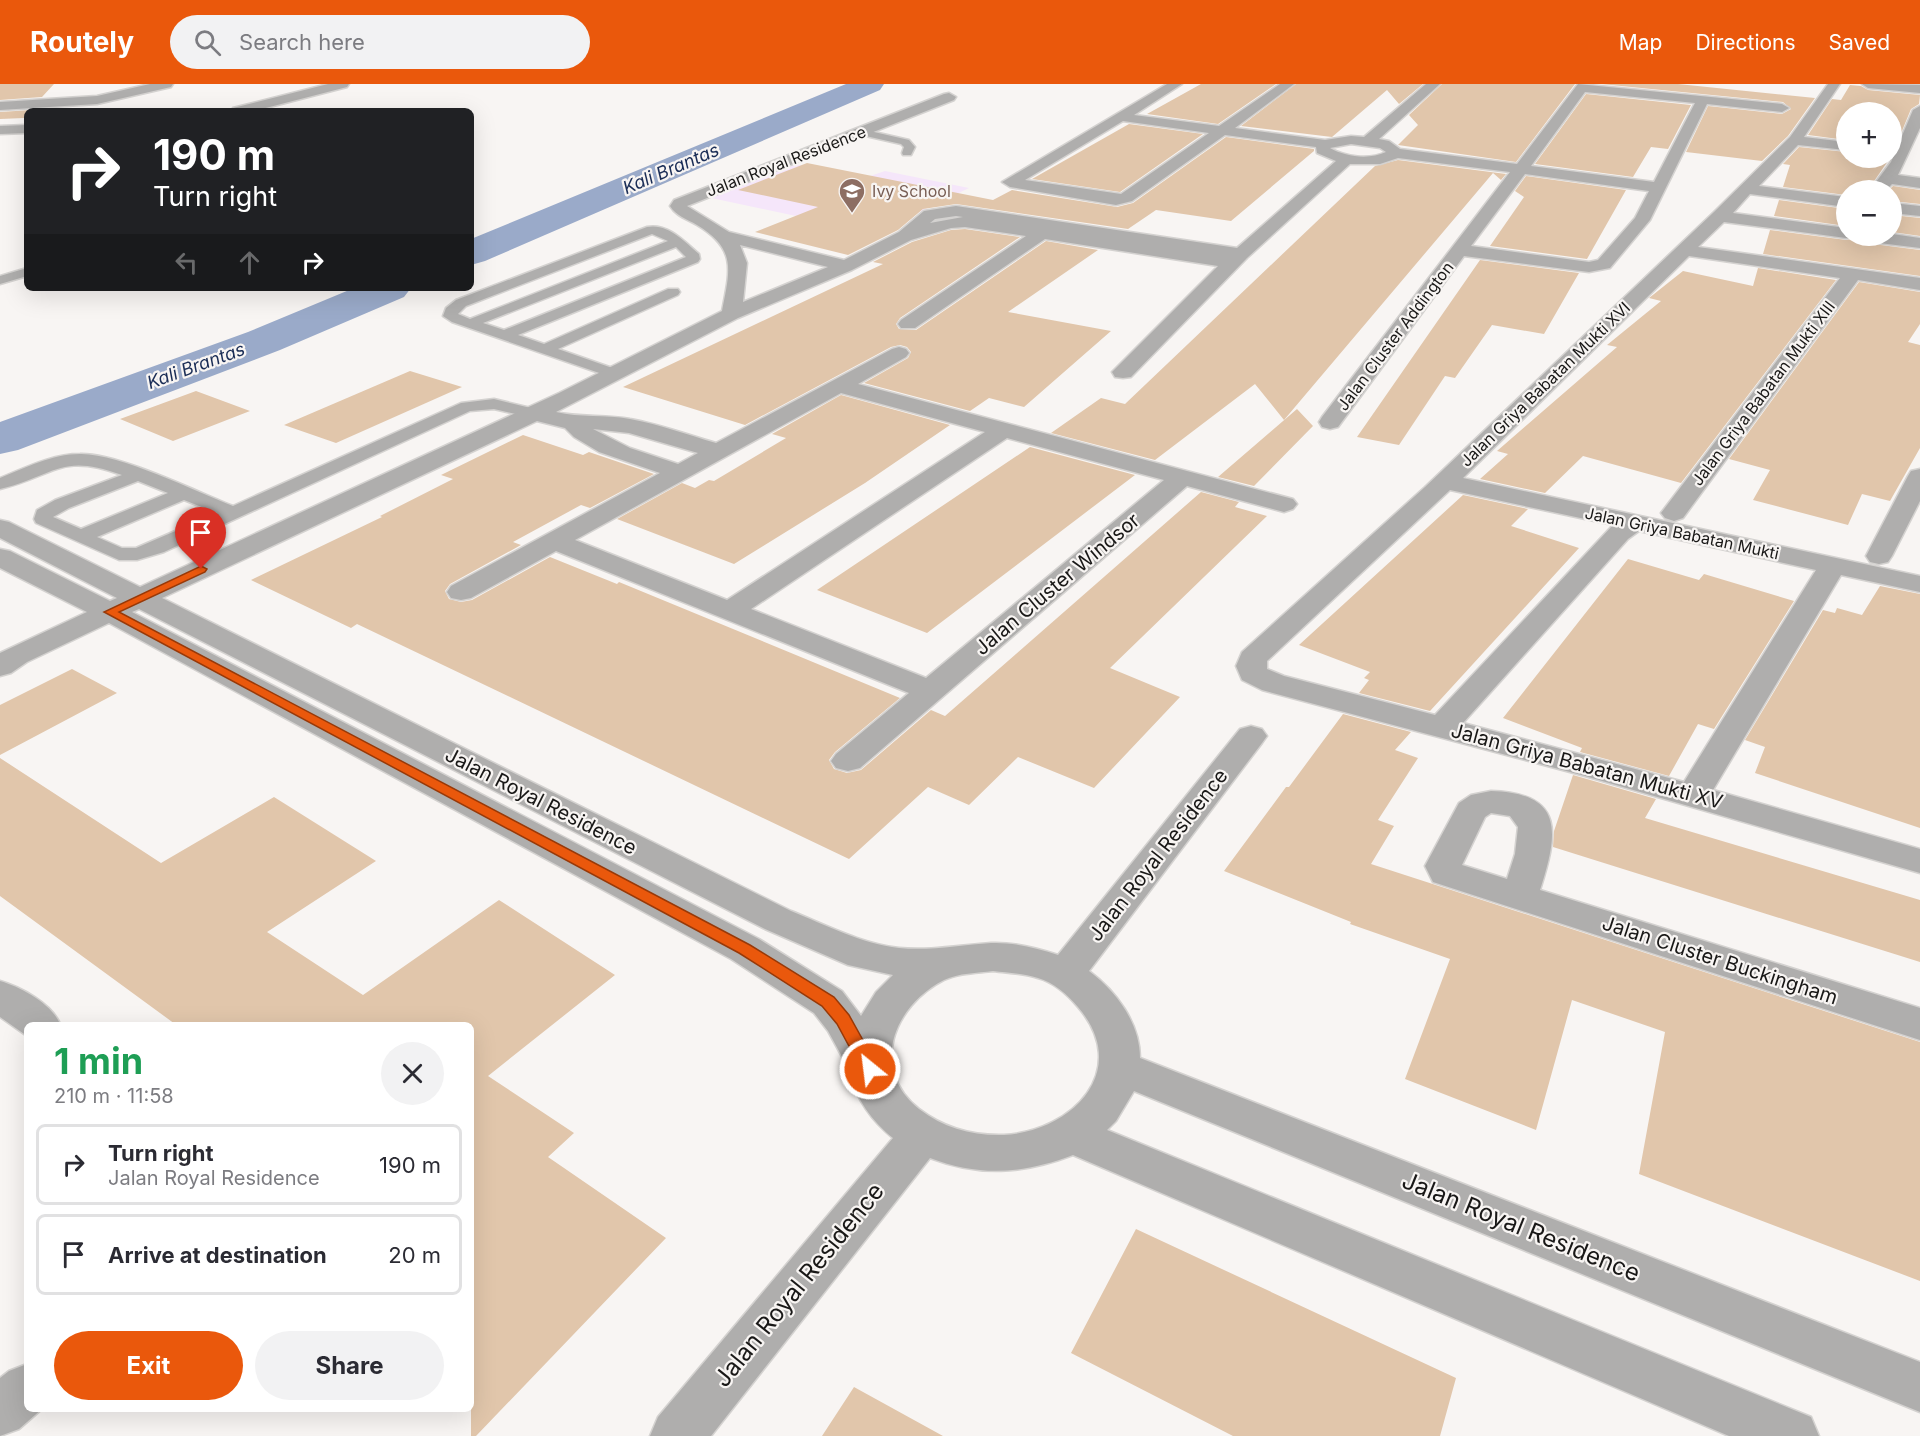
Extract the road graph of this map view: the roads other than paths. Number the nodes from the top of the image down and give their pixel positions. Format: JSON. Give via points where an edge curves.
{"nodes":[{"id":1,"x":166,"y":84,"type":"edge"},
{"id":2,"x":343,"y":84,"type":"edge"},
{"id":3,"x":1176,"y":84,"type":"edge"},
{"id":4,"x":1288,"y":84,"type":"edge"},
{"id":5,"x":1434,"y":84,"type":"edge"},
{"id":6,"x":1834,"y":84,"type":"edge"},
{"id":7,"x":1868,"y":84,"type":"edge"},
{"id":8,"x":1584,"y":86,"type":"edge"},
{"id":9,"x":1920,"y":89,"type":"edge"},
{"id":10,"x":949,"y":97,"type":"dead end"},
{"id":11,"x":1703,"y":100,"type":"junction"},
{"id":12,"x":0,"y":106,"type":"edge"},
{"id":13,"x":250,"y":108,"type":"edge"},
{"id":14,"x":1782,"y":108,"type":"dead end"},
{"id":15,"x":1920,"y":110,"type":"edge"},
{"id":16,"x":1121,"y":117,"type":"junction"},
{"id":17,"x":24,"y":129,"type":"edge"},
{"id":18,"x":0,"y":130,"type":"edge"},
{"id":19,"x":861,"y":132,"type":"junction"},
{"id":20,"x":1218,"y":132,"type":"junction"},
{"id":21,"x":1795,"y":140,"type":"junction"},
{"id":22,"x":1368,"y":141,"type":"junction"},
{"id":23,"x":1902,"y":144,"type":"edge"},
{"id":24,"x":1836,"y":145,"type":"edge"},
{"id":25,"x":1323,"y":147,"type":"junction"},
{"id":26,"x":1902,"y":152,"type":"edge"},
{"id":27,"x":907,"y":153,"type":"dead end"},
{"id":28,"x":1920,"y":154,"type":"edge"},
{"id":29,"x":1392,"y":156,"type":"junction"},
{"id":30,"x":1347,"y":159,"type":"junction"},
{"id":31,"x":1526,"y":171,"type":"junction"},
{"id":32,"x":1920,"y":183,"type":"edge"},
{"id":33,"x":1902,"y":184,"type":"edge"},
{"id":34,"x":1657,"y":186,"type":"junction"},
{"id":35,"x":1746,"y":189,"type":"junction"},
{"id":36,"x":1836,"y":201,"type":"edge"},
{"id":37,"x":1902,"y":209,"type":"edge"},
{"id":38,"x":1920,"y":211,"type":"edge"},
{"id":39,"x":1720,"y":216,"type":"junction"},
{"id":40,"x":1836,"y":232,"type":"edge"},
{"id":41,"x":1041,"y":234,"type":"junction"},
{"id":42,"x":727,"y":237,"type":"junction"},
{"id":43,"x":897,"y":240,"type":"junction"},
{"id":44,"x":1902,"y":241,"type":"edge"},
{"id":45,"x":677,"y":242,"type":"junction"},
{"id":46,"x":1920,"y":243,"type":"edge"},
{"id":47,"x":1460,"y":250,"type":"junction"},
{"id":48,"x":1684,"y":250,"type":"junction"},
{"id":49,"x":1237,"y":259,"type":"junction"},
{"id":50,"x":846,"y":266,"type":"junction"},
{"id":51,"x":24,"y":273,"type":"edge"},
{"id":52,"x":1853,"y":274,"type":"junction"},
{"id":53,"x":0,"y":280,"type":"edge"},
{"id":54,"x":1920,"y":284,"type":"edge"},
{"id":55,"x":673,"y":292,"type":"dead end"},
{"id":56,"x":731,"y":314,"type":"junction"},
{"id":57,"x":471,"y":323,"type":"junction"},
{"id":58,"x":908,"y":324,"type":"dead end"},
{"id":59,"x":505,"y":335,"type":"junction"},
{"id":60,"x":545,"y":349,"type":"junction"},
{"id":61,"x":899,"y":353,"type":"dead end"},
{"id":62,"x":1123,"y":372,"type":"dead end"},
{"id":63,"x":613,"y":373,"type":"junction"},
{"id":64,"x":839,"y":386,"type":"junction"},
{"id":65,"x":533,"y":413,"type":"junction"},
{"id":66,"x":1330,"y":422,"type":"dead end"},
{"id":67,"x":573,"y":423,"type":"junction"},
{"id":68,"x":1003,"y":430,"type":"junction"},
{"id":69,"x":718,"y":451,"type":"junction"},
{"id":70,"x":98,"y":462,"type":"junction"},
{"id":71,"x":680,"y":472,"type":"junction"},
{"id":72,"x":138,"y":475,"type":"junction"},
{"id":73,"x":1451,"y":475,"type":"junction"},
{"id":74,"x":1920,"y":476,"type":"edge"},
{"id":75,"x":1182,"y":477,"type":"junction"},
{"id":76,"x":0,"y":484,"type":"edge"},
{"id":77,"x":185,"y":493,"type":"junction"},
{"id":78,"x":0,"y":498,"type":"edge"},
{"id":79,"x":1284,"y":504,"type":"dead end"},
{"id":80,"x":233,"y":513,"type":"junction"},
{"id":81,"x":1674,"y":513,"type":"junction"},
{"id":82,"x":1634,"y":522,"type":"junction"},
{"id":83,"x":0,"y":528,"type":"edge"},
{"id":84,"x":82,"y":536,"type":"junction"},
{"id":85,"x":554,"y":541,"type":"junction"},
{"id":86,"x":0,"y":556,"type":"edge"},
{"id":87,"x":1879,"y":556,"type":"junction"},
{"id":88,"x":1920,"y":564,"type":"edge"},
{"id":89,"x":1833,"y":565,"type":"junction"},
{"id":90,"x":1920,"y":584,"type":"edge"},
{"id":91,"x":461,"y":592,"type":"dead end"},
{"id":92,"x":124,"y":605,"type":"junction"},
{"id":93,"x":728,"y":612,"type":"junction"},
{"id":94,"x":5,"y":661,"type":"edge"},
{"id":95,"x":1253,"y":674,"type":"joint"},
{"id":96,"x":931,"y":691,"type":"junction"},
{"id":97,"x":1443,"y":726,"type":"junction"},
{"id":98,"x":1251,"y":736,"type":"dead end"},
{"id":99,"x":848,"y":761,"type":"dead end"},
{"id":100,"x":1693,"y":795,"type":"junction"},
{"id":101,"x":1920,"y":861,"type":"edge"},
{"id":102,"x":1520,"y":896,"type":"dead end"},
{"id":103,"x":956,"y":961,"type":"junction"},
{"id":104,"x":1065,"y":974,"type":"junction"},
{"id":105,"x":0,"y":996,"type":"edge"},
{"id":106,"x":37,"y":1022,"type":"edge"},
{"id":107,"x":1920,"y":1024,"type":"edge"},
{"id":108,"x":1121,"y":1068,"type":"junction"},
{"id":109,"x":870,"y":1069,"type":"junction"},
{"id":110,"x":922,"y":1135,"type":"junction"},
{"id":111,"x":1072,"y":1135,"type":"junction"},
{"id":112,"x":1920,"y":1387,"type":"edge"},
{"id":113,"x":24,"y":1391,"type":"edge"},
{"id":114,"x":0,"y":1411,"type":"edge"},
{"id":115,"x":677,"y":1436,"type":"edge"},
{"id":116,"x":1792,"y":1436,"type":"edge"}],
"edges":[{"from":1,"to":12,"type":"street","via":[[97,100]]},
{"from":2,"to":13,"type":"street"},
{"from":3,"to":16,"type":"street"},
{"from":4,"to":20,"type":"street"},
{"from":5,"to":22,"type":"street"},
{"from":6,"to":21,"type":"street","name":"Jalan Griya Babatan Mukti XVI"},
{"from":7,"to":9,"type":"street"},
{"from":8,"to":11,"type":"street","name":"Jalan Cluster Addington"},
{"from":8,"to":31,"type":"street","name":"Jalan Cluster Addington"},
{"from":10,"to":19,"type":"street","name":"Jalan Royal Residence"},
{"from":11,"to":14,"type":"street","name":"Jalan Cluster Addington"},
{"from":11,"to":34,"type":"street","name":"Jalan Cluster Addington"},
{"from":15,"to":23,"type":"street"},
{"from":16,"to":20,"type":"street"},
{"from":16,"to":20,"type":"street","via":[[1010,182],[1122,200]]},
{"from":17,"to":18,"type":"street"},
{"from":19,"to":27,"type":"lane","via":[[905,142],[910,147]]},
{"from":19,"to":42,"type":"street","name":"Jalan Royal Residence","via":[[678,206]]},
{"from":20,"to":25,"type":"street"},
{"from":21,"to":24,"type":"street"},
{"from":21,"to":35,"type":"street","name":"Jalan Griya Babatan Mukti XVI"},
{"from":22,"to":25,"type":"street","via":[[1335,141]]},
{"from":22,"to":29,"type":"street","via":[[1383,144]]},
{"from":25,"to":30,"type":"street","via":[[1329,155]]},
{"from":26,"to":28,"type":"street"},
{"from":29,"to":30,"type":"street"},
{"from":29,"to":31,"type":"street"},
{"from":30,"to":49,"type":"street"},
{"from":31,"to":34,"type":"street"},
{"from":31,"to":47,"type":"street","name":"Jalan Cluster Addington"},
{"from":32,"to":33,"type":"street"},
{"from":34,"to":47,"type":"street","name":"Jalan Cluster Addington","via":[[1642,220],[1598,267]]},
{"from":35,"to":36,"type":"street"},
{"from":35,"to":39,"type":"street","name":"Jalan Griya Babatan Mukti XVI"},
{"from":37,"to":38,"type":"street"},
{"from":39,"to":40,"type":"street"},
{"from":39,"to":48,"type":"street","name":"Jalan Griya Babatan Mukti XVI"},
{"from":41,"to":43,"type":"street","via":[[957,222]]},
{"from":41,"to":49,"type":"street"},
{"from":41,"to":58,"type":"street"},
{"from":42,"to":50,"type":"street","name":"Jalan Royal Residence"},
{"from":42,"to":56,"type":"street","via":[[739,267]]},
{"from":43,"to":49,"type":"street","via":[[930,215],[956,211]]},
{"from":43,"to":50,"type":"street"},
{"from":44,"to":46,"type":"street"},
{"from":45,"to":57,"type":"lane"},
{"from":45,"to":57,"type":"lane","via":[[663,232],[651,231],[461,303],[451,311],[450,316]]},
{"from":45,"to":59,"type":"lane","via":[[693,259]]},
{"from":47,"to":66,"type":"street","name":"Jalan Cluster Addington"},
{"from":48,"to":52,"type":"street"},
{"from":48,"to":73,"type":"street","name":"Jalan Griya Babatan Mukti XVI"},
{"from":49,"to":62,"type":"street"},
{"from":50,"to":56,"type":"street"},
{"from":51,"to":53,"type":"lane"},
{"from":52,"to":54,"type":"street"},
{"from":52,"to":81,"type":"street","name":"Jalan Griya Babatan Mukti XIII"},
{"from":55,"to":60,"type":"lane"},
{"from":56,"to":63,"type":"street"},
{"from":57,"to":59,"type":"lane"},
{"from":59,"to":60,"type":"lane"},
{"from":60,"to":63,"type":"lane"},
{"from":61,"to":64,"type":"street"},
{"from":63,"to":65,"type":"street"},
{"from":64,"to":68,"type":"street"},
{"from":64,"to":69,"type":"street"},
{"from":65,"to":67,"type":"street"},
{"from":65,"to":80,"type":"lane","via":[[494,404],[467,406]]},
{"from":65,"to":92,"type":"street"},
{"from":67,"to":69,"type":"street","via":[[632,426]]},
{"from":67,"to":71,"type":"street","via":[[581,433],[602,443]]},
{"from":68,"to":75,"type":"street"},
{"from":68,"to":93,"type":"street"},
{"from":69,"to":71,"type":"street"},
{"from":70,"to":72,"type":"lane"},
{"from":70,"to":76,"type":"lane","via":[[64,461]]},
{"from":70,"to":78,"type":"lane"},
{"from":71,"to":85,"type":"street"},
{"from":72,"to":77,"type":"lane"},
{"from":72,"to":84,"type":"lane","via":[[44,514],[43,519]]},
{"from":73,"to":81,"type":"street","name":"Jalan Griya Babatan Mukti"},
{"from":73,"to":82,"type":"street","name":"Jalan Griya Babatan Mukti"},
{"from":73,"to":95,"type":"street","name":"Jalan Griya Babatan Mukti XVI","via":[[1253,658]]},
{"from":74,"to":87,"type":"street"},
{"from":75,"to":79,"type":"street"},
{"from":75,"to":96,"type":"street","name":"Jalan Cluster Windsor"},
{"from":77,"to":80,"type":"lane"},
{"from":77,"to":84,"type":"lane"},
{"from":80,"to":84,"type":"lane","via":[[137,554],[118,554]]},
{"from":81,"to":87,"type":"street","name":"Jalan Griya Babatan Mukti"},
{"from":82,"to":89,"type":"street","name":"Jalan Griya Babatan Mukti"},
{"from":82,"to":97,"type":"street","via":[[1619,533]]},
{"from":83,"to":92,"type":"street","name":"Jalan Royal Residence"},
{"from":85,"to":91,"type":"street"},
{"from":85,"to":93,"type":"street"},
{"from":86,"to":92,"type":"street","name":"Jalan Royal Residence"},
{"from":87,"to":88,"type":"street","name":"Jalan Griya Babatan Mukti"},
{"from":89,"to":90,"type":"street","name":"Jalan Griya Babatan Mukti"},
{"from":89,"to":100,"type":"street"},
{"from":92,"to":94,"type":"street"},
{"from":92,"to":103,"type":"street","name":"Jalan Royal Residence","via":[[778,920],[862,955],[900,962]]},
{"from":92,"to":109,"type":"street","name":"Jalan Royal Residence","via":[[745,949],[828,1002],[843,1020]]},
{"from":93,"to":96,"type":"street"},
{"from":95,"to":97,"type":"street","name":"Jalan Griya Babatan Mukti XV","via":[[1273,683]]},
{"from":96,"to":99,"type":"street","name":"Jalan Cluster Windsor"},
{"from":97,"to":100,"type":"street","name":"Jalan Griya Babatan Mukti XV"},
{"from":98,"to":104,"type":"street","name":"Jalan Royal Residence"},
{"from":100,"to":101,"type":"street","name":"Jalan Griya Babatan Mukti XV"},
{"from":102,"to":107,"type":"street","name":"Jalan Cluster Buckingham"},
{"from":103,"to":104,"type":"street","via":[[993,957],[1030,961]]},
{"from":103,"to":109,"type":"street","via":[[925,973],[899,991],[881,1013],[871,1040]]},
{"from":104,"to":108,"type":"street","via":[[1097,999],[1117,1031]]},
{"from":105,"to":106,"type":"street"},
{"from":108,"to":111,"type":"street","name":"Jalan Royal Residence","via":[[1113,1093],[1096,1116]]},
{"from":108,"to":112,"type":"street","name":"Jalan Royal Residence"},
{"from":109,"to":110,"type":"street","name":"Jalan Royal Residence","via":[[880,1094],[897,1117]]},
{"from":110,"to":111,"type":"street","name":"Jalan Royal Residence","via":[[957,1149],[998,1154],[1037,1150]]},
{"from":110,"to":115,"type":"street","name":"Jalan Royal Residence"},
{"from":111,"to":116,"type":"street"},
{"from":113,"to":114,"type":"street"}]}
